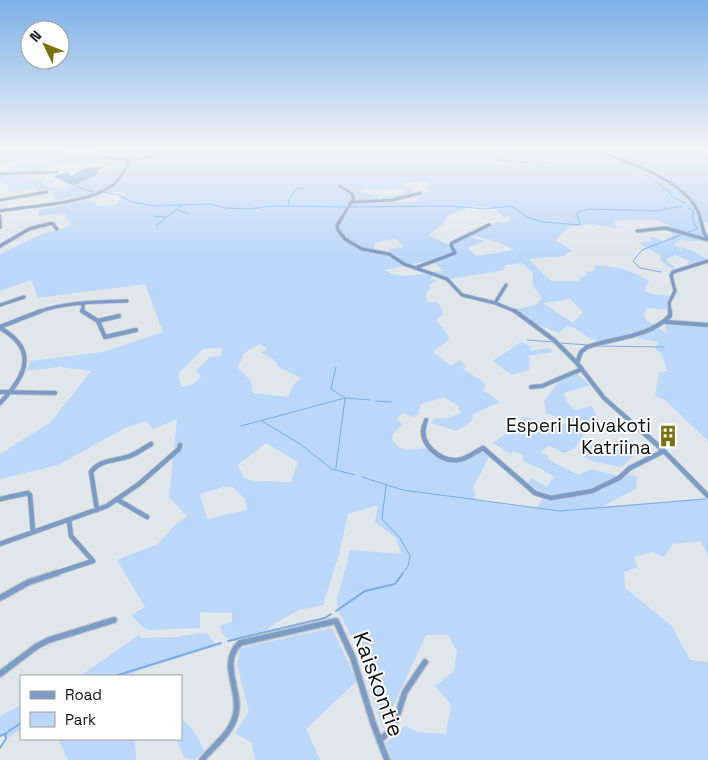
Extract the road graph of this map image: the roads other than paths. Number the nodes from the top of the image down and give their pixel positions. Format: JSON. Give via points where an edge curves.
{"nodes":[{"id":1,"x":112,"y":185,"type":"edge"},
{"id":2,"x":672,"y":185,"type":"edge"},
{"id":3,"x":340,"y":186,"type":"dead end"},
{"id":4,"x":48,"y":192,"type":"dead end"},
{"id":5,"x":420,"y":193,"type":"dead end"},
{"id":6,"x":0,"y":200,"type":"edge"},
{"id":7,"x":353,"y":202,"type":"junction"},
{"id":8,"x":0,"y":211,"type":"edge"},
{"id":9,"x":0,"y":218,"type":"edge"},
{"id":10,"x":489,"y":224,"type":"dead end"},
{"id":11,"x":0,"y":227,"type":"edge"},
{"id":12,"x":57,"y":229,"type":"dead end"},
{"id":13,"x":637,"y":231,"type":"dead end"},
{"id":14,"x":707,"y":239,"type":"edge"},
{"id":15,"x":0,"y":246,"type":"edge"},
{"id":16,"x":708,"y":261,"type":"edge"},
{"id":17,"x":415,"y":268,"type":"junction"},
{"id":18,"x":506,"y":285,"type":"dead end"},
{"id":19,"x":24,"y":297,"type":"dead end"},
{"id":20,"x":127,"y":301,"type":"dead end"},
{"id":21,"x":83,"y":304,"type":"junction"},
{"id":22,"x":495,"y":304,"type":"junction"},
{"id":23,"x":0,"y":305,"type":"edge"},
{"id":24,"x":119,"y":316,"type":"dead end"},
{"id":25,"x":98,"y":321,"type":"junction"},
{"id":26,"x":666,"y":322,"type":"junction"},
{"id":27,"x":708,"y":326,"type":"edge"},
{"id":28,"x":0,"y":327,"type":"edge"},
{"id":29,"x":136,"y":330,"type":"dead end"},
{"id":30,"x":577,"y":364,"type":"junction"},
{"id":31,"x":582,"y":369,"type":"junction"},
{"id":32,"x":531,"y":387,"type":"dead end"},
{"id":33,"x":0,"y":392,"type":"edge"},
{"id":34,"x":12,"y":392,"type":"junction"},
{"id":35,"x":55,"y":393,"type":"dead end"},
{"id":36,"x":0,"y":402,"type":"edge"},
{"id":37,"x":426,"y":420,"type":"dead end"},
{"id":38,"x":151,"y":444,"type":"dead end"},
{"id":39,"x":180,"y":445,"type":"dead end"},
{"id":40,"x":664,"y":451,"type":"junction"},
{"id":41,"x":708,"y":496,"type":"edge"},
{"id":42,"x":0,"y":500,"type":"edge"},
{"id":43,"x":118,"y":500,"type":"junction"},
{"id":44,"x":97,"y":510,"type":"junction"},
{"id":45,"x":147,"y":517,"type":"dead end"},
{"id":46,"x":69,"y":520,"type":"junction"},
{"id":47,"x":33,"y":532,"type":"junction"},
{"id":48,"x":0,"y":544,"type":"edge"},
{"id":49,"x":93,"y":561,"type":"joint"},
{"id":50,"x":0,"y":598,"type":"edge"},
{"id":51,"x":114,"y":620,"type":"dead end"},
{"id":52,"x":425,"y":662,"type":"dead end"},
{"id":53,"x":0,"y":674,"type":"edge"},
{"id":54,"x":380,"y":740,"type":"junction"},
{"id":55,"x":202,"y":760,"type":"edge"},
{"id":56,"x":387,"y":760,"type":"edge"}],
"edges":[{"from":1,"to":8,"type":"street","via":[[71,199]]},
{"from":2,"to":14,"type":"street","via":[[698,208]]},
{"from":3,"to":7,"type":"street","via":[[351,193]]},
{"from":4,"to":6,"type":"street"},
{"from":5,"to":7,"type":"street","via":[[387,201]]},
{"from":7,"to":17,"type":"street","via":[[337,225],[345,239],[362,249],[389,254]]},
{"from":9,"to":11,"type":"street"},
{"from":10,"to":17,"type":"street","via":[[452,243],[455,253],[447,258]]},
{"from":12,"to":15,"type":"street","via":[[52,223],[47,223]]},
{"from":13,"to":14,"type":"street","via":[[665,228]]},
{"from":16,"to":26,"type":"street","via":[[673,272],[674,291]]},
{"from":17,"to":22,"type":"street","via":[[447,279],[462,295]]},
{"from":18,"to":22,"type":"street"},
{"from":19,"to":23,"type":"street"},
{"from":20,"to":21,"type":"street"},
{"from":21,"to":25,"type":"street","via":[[82,312]]},
{"from":21,"to":28,"type":"street","via":[[49,308]]},
{"from":22,"to":30,"type":"street","via":[[517,312],[554,340]]},
{"from":24,"to":25,"type":"street"},
{"from":25,"to":29,"type":"street","via":[[106,338]]},
{"from":26,"to":27,"type":"street"},
{"from":26,"to":30,"type":"street","via":[[622,340],[587,347],[580,353]]},
{"from":28,"to":34,"type":"street","via":[[16,336],[25,348],[25,364]]},
{"from":30,"to":31,"type":"street"},
{"from":31,"to":32,"type":"street","via":[[542,386]]},
{"from":31,"to":40,"type":"street","via":[[604,398]]},
{"from":33,"to":34,"type":"street"},
{"from":34,"to":35,"type":"street"},
{"from":34,"to":36,"type":"street"},
{"from":37,"to":40,"type":"street","via":[[422,437],[438,453],[456,460],[484,448],[535,492],[551,498],[592,491]]},
{"from":38,"to":44,"type":"street","via":[[132,456],[93,468]]},
{"from":39,"to":43,"type":"street","via":[[149,476]]},
{"from":40,"to":41,"type":"street"},
{"from":42,"to":47,"type":"street","via":[[28,493]]},
{"from":43,"to":44,"type":"street"},
{"from":43,"to":45,"type":"street"},
{"from":44,"to":46,"type":"street"},
{"from":46,"to":47,"type":"street"},
{"from":46,"to":49,"type":"street","via":[[71,536]]},
{"from":47,"to":48,"type":"street"},
{"from":49,"to":50,"type":"street","via":[[29,582]]},
{"from":51,"to":53,"type":"street","via":[[49,640]]},
{"from":52,"to":54,"type":"street","via":[[405,692],[393,728]]},
{"from":54,"to":55,"type":"street","name":"Kaiskontie","via":[[356,667],[336,620],[236,645],[229,658],[238,700],[234,722],[229,732]]},
{"from":54,"to":56,"type":"street","name":"Kaiskontie"}]}
